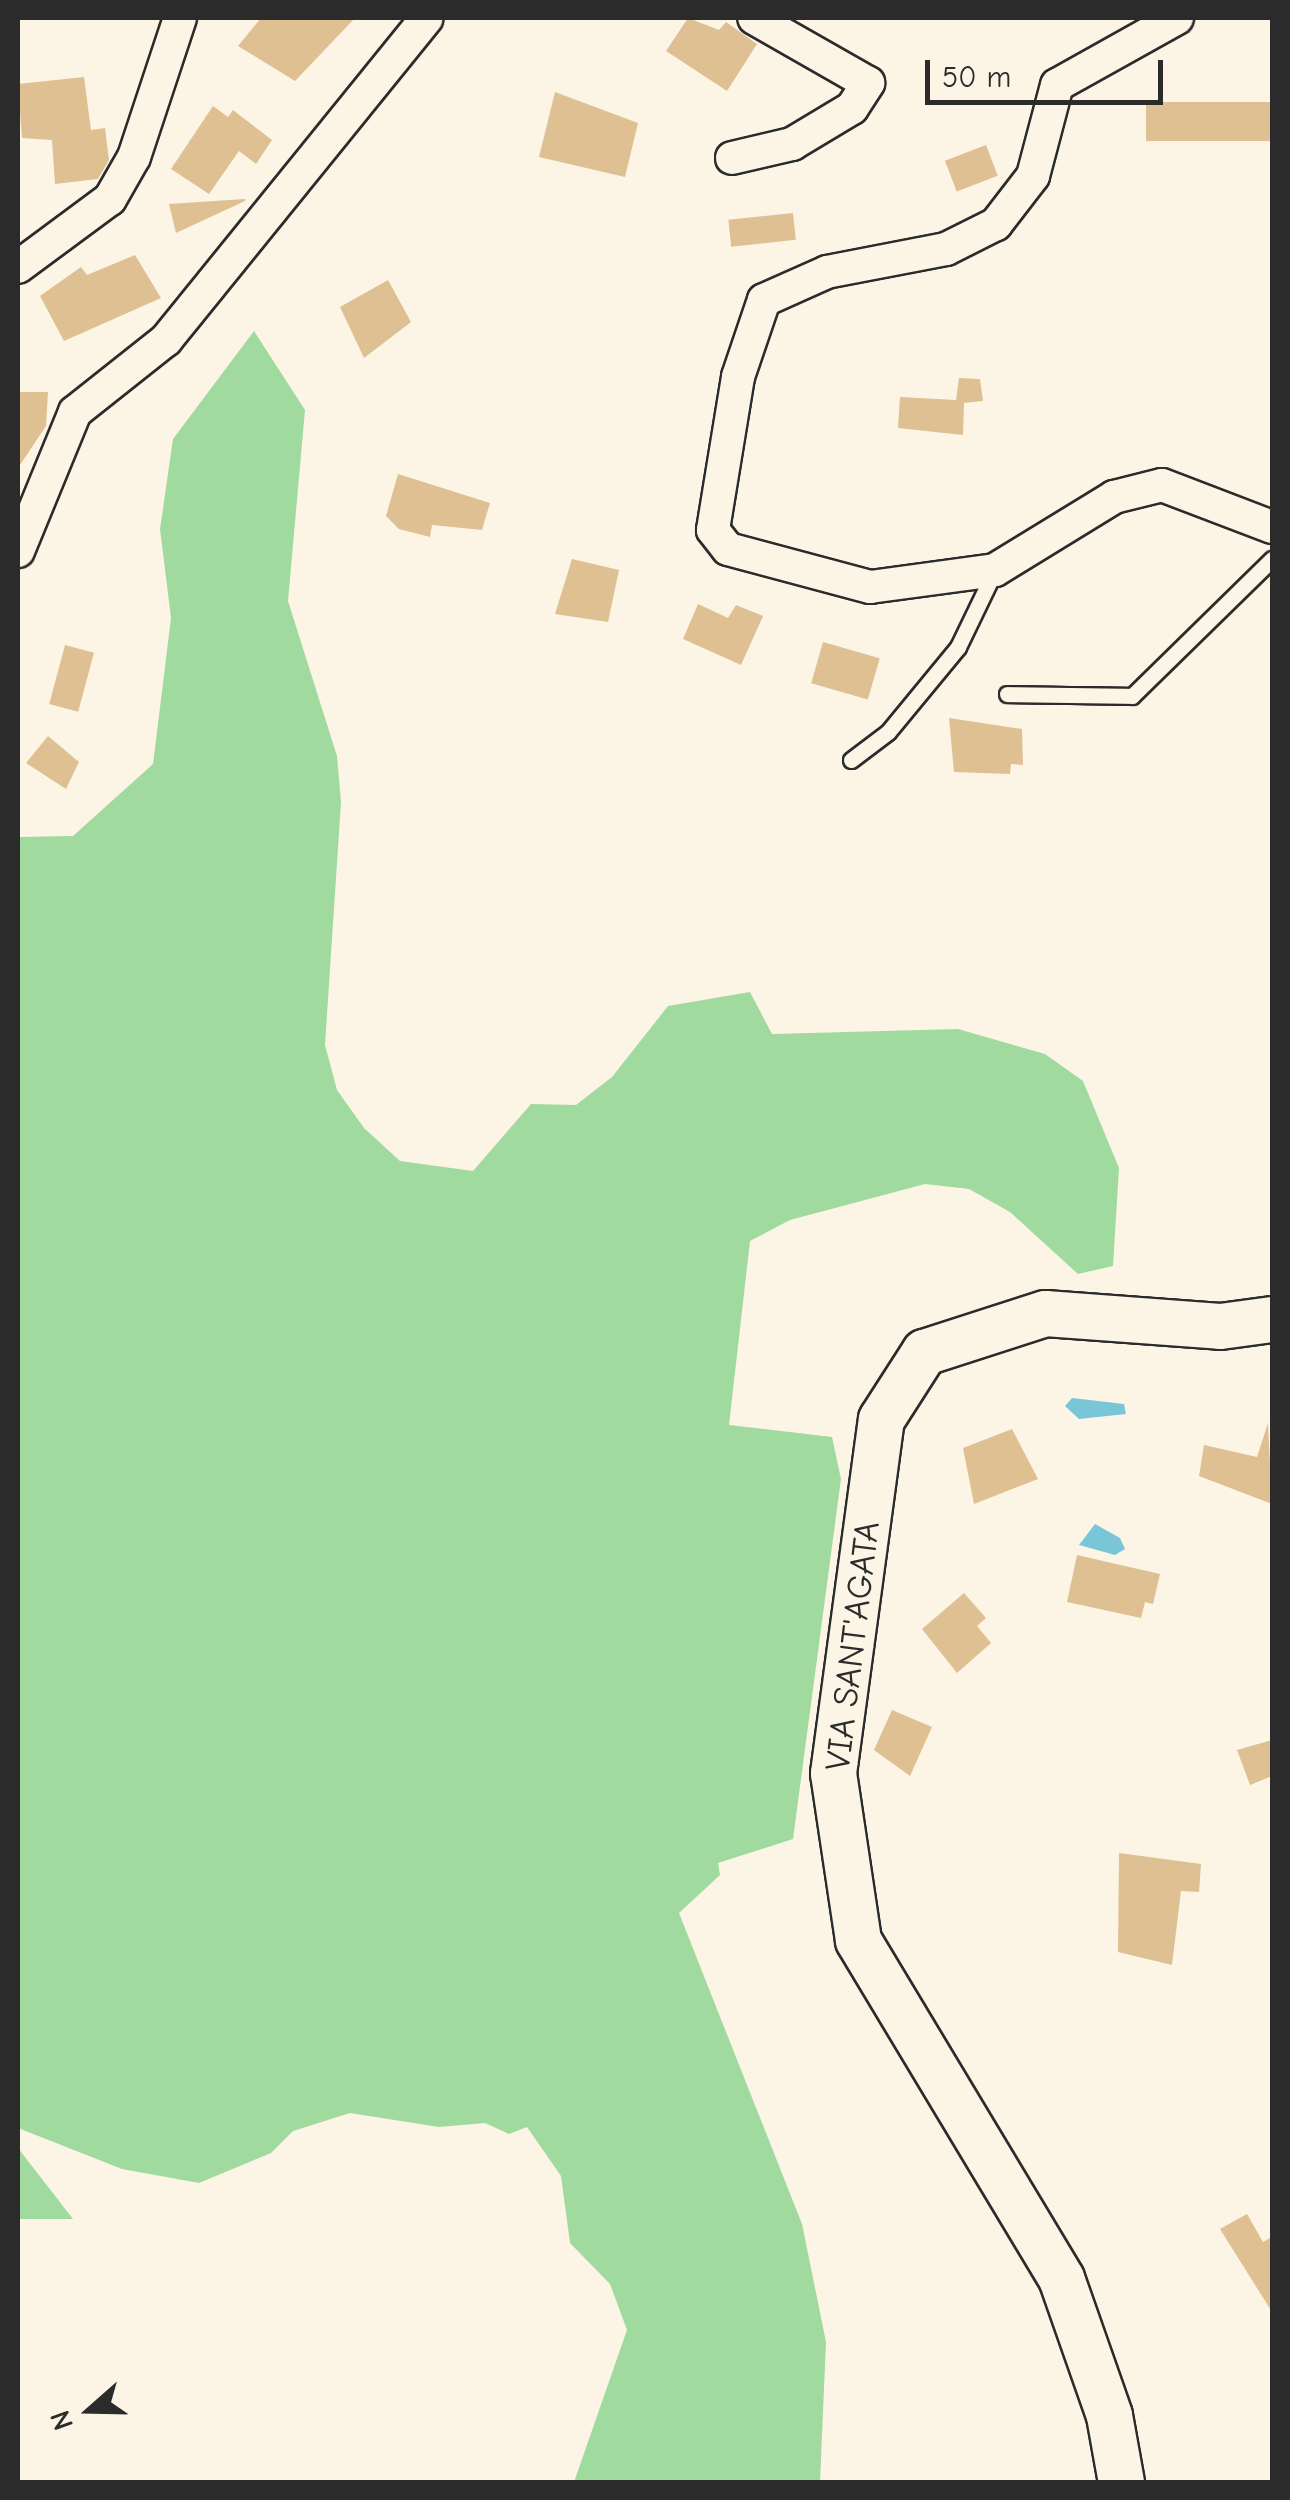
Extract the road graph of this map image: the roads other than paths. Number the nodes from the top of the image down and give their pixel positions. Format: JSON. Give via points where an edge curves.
{"nodes":[{"id":1,"x":180,"y":18,"type":"edge"},
{"id":2,"x":754,"y":18,"type":"edge"},
{"id":3,"x":1177,"y":18,"type":"edge"},
{"id":4,"x":418,"y":25,"type":"edge"},
{"id":5,"x":732,"y":158,"type":"dead end"},
{"id":6,"x":18,"y":267,"type":"edge"},
{"id":7,"x":1272,"y":527,"type":"edge"},
{"id":8,"x":18,"y":550,"type":"edge"},
{"id":9,"x":1272,"y":559,"type":"edge"},
{"id":10,"x":995,"y":570,"type":"junction"},
{"id":11,"x":1007,"y":694,"type":"dead end"},
{"id":12,"x":851,"y":760,"type":"dead end"},
{"id":13,"x":1272,"y":1319,"type":"edge"},
{"id":14,"x":1121,"y":2482,"type":"edge"}],
"edges":[{"from":1,"to":6,"type":"street","via":[[134,158],[110,200]]},
{"from":2,"to":5,"type":"street","via":[[868,83],[852,108],[792,144]]},
{"from":3,"to":10,"type":"street","via":[[1056,86],[1033,176],[996,224],[946,249],[827,272],[764,300],[717,488],[713,530],[728,549],[870,587]]},
{"from":4,"to":8,"type":"street","via":[[166,340],[76,412]]},
{"from":7,"to":10,"type":"street","via":[[1162,485],[1114,498]]},
{"from":9,"to":11,"type":"lane","via":[[1132,696]]},
{"from":10,"to":12,"type":"lane","via":[[958,647],[888,732]]},
{"from":13,"to":14,"type":"street","name":"VIA SANT'AGATA","via":[[1220,1326],[1045,1313],[924,1352],[880,1419],[832,1774],[858,1940],[1060,2278],[1109,2415]]}]}
